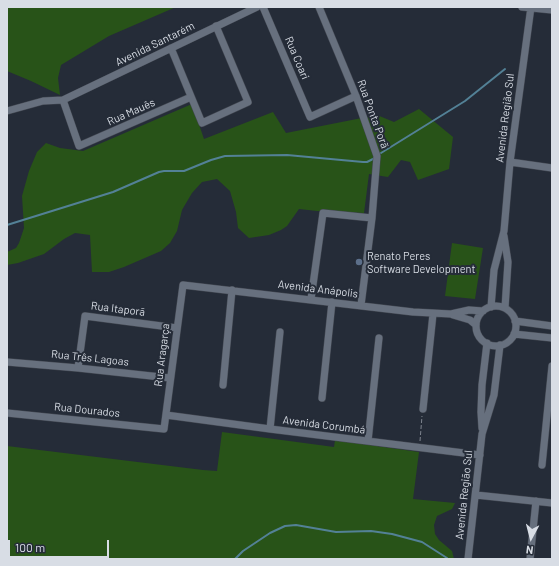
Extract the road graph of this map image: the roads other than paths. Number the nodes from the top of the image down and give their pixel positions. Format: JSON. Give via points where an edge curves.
{"nodes":[{"id":1,"x":257,"y":7,"type":"edge"},
{"id":2,"x":263,"y":7,"type":"edge"},
{"id":3,"x":319,"y":7,"type":"edge"},
{"id":4,"x":522,"y":7,"type":"edge"},
{"id":5,"x":531,"y":7,"type":"edge"},
{"id":6,"x":552,"y":10,"type":"edge"},
{"id":7,"x":216,"y":26,"type":"junction"},
{"id":8,"x":171,"y":48,"type":"junction"},
{"id":9,"x":356,"y":96,"type":"junction"},
{"id":10,"x":191,"y":97,"type":"junction"},
{"id":11,"x":63,"y":100,"type":"junction"},
{"id":12,"x":7,"y":111,"type":"edge"},
{"id":13,"x":510,"y":162,"type":"junction"},
{"id":14,"x":552,"y":168,"type":"edge"},
{"id":15,"x":372,"y":218,"type":"junction"},
{"id":16,"x":504,"y":231,"type":"junction"},
{"id":17,"x":183,"y":285,"type":"joint"},
{"id":18,"x":232,"y":290,"type":"junction"},
{"id":19,"x":311,"y":300,"type":"junction"},
{"id":20,"x":332,"y":302,"type":"junction"},
{"id":21,"x":361,"y":305,"type":"junction"},
{"id":22,"x":491,"y":307,"type":"junction"},
{"id":23,"x":505,"y":308,"type":"junction"},
{"id":24,"x":483,"y":311,"type":"junction"},
{"id":25,"x":433,"y":314,"type":"junction"},
{"id":26,"x":451,"y":314,"type":"junction"},
{"id":27,"x":515,"y":321,"type":"junction"},
{"id":28,"x":476,"y":324,"type":"junction"},
{"id":29,"x":552,"y":326,"type":"edge"},
{"id":30,"x":177,"y":328,"type":"junction"},
{"id":31,"x":280,"y":332,"type":"dead end"},
{"id":32,"x":514,"y":334,"type":"junction"},
{"id":33,"x":379,"y":338,"type":"dead end"},
{"id":34,"x":552,"y":338,"type":"edge"},
{"id":35,"x":487,"y":344,"type":"junction"},
{"id":36,"x":500,"y":345,"type":"junction"},
{"id":37,"x":7,"y":362,"type":"edge"},
{"id":38,"x":552,"y":366,"type":"edge"},
{"id":39,"x":78,"y":368,"type":"junction"},
{"id":40,"x":170,"y":378,"type":"junction"},
{"id":41,"x":223,"y":385,"type":"dead end"},
{"id":42,"x":322,"y":398,"type":"dead end"},
{"id":43,"x":423,"y":409,"type":"road end"},
{"id":44,"x":7,"y":413,"type":"edge"},
{"id":45,"x":166,"y":415,"type":"junction"},
{"id":46,"x":164,"y":429,"type":"joint"},
{"id":47,"x":270,"y":429,"type":"junction"},
{"id":48,"x":482,"y":434,"type":"junction"},
{"id":49,"x":368,"y":441,"type":"junction"},
{"id":50,"x":480,"y":454,"type":"junction"},
{"id":51,"x":542,"y":465,"type":"dead end"},
{"id":52,"x":476,"y":495,"type":"junction"},
{"id":53,"x":536,"y":501,"type":"junction"},
{"id":54,"x":552,"y":503,"type":"edge"},
{"id":55,"x":468,"y":559,"type":"edge"},
{"id":56,"x":530,"y":559,"type":"edge"}],
"edges":[{"from":1,"to":7,"type":"street","name":"Avenida Santarém"},
{"from":2,"to":9,"type":"street","name":"Rua Coari","via":[[310,117]]},
{"from":3,"to":9,"type":"street","name":"Rua Ponta Porã"},
{"from":4,"to":5,"type":"street"},
{"from":5,"to":6,"type":"street"},
{"from":5,"to":13,"type":"street","name":"Avenida Região Sul"},
{"from":7,"to":8,"type":"street","name":"Avenida Santarém"},
{"from":7,"to":10,"type":"street","via":[[248,102],[202,123]]},
{"from":8,"to":10,"type":"street"},
{"from":8,"to":11,"type":"street","name":"Avenida Santarém"},
{"from":9,"to":15,"type":"street","name":"Rua Ponta Porã","via":[[377,156]]},
{"from":10,"to":11,"type":"street","name":"Rua Mauês","via":[[79,146]]},
{"from":11,"to":12,"type":"street","via":[[42,101]]},
{"from":13,"to":14,"type":"street"},
{"from":13,"to":16,"type":"street","name":"Avenida Região Sul"},
{"from":15,"to":19,"type":"street","via":[[323,213]]},
{"from":15,"to":21,"type":"street","name":"Rua Ponta Porã"},
{"from":16,"to":22,"type":"street","name":"Avenida Região Sul","via":[[494,270]]},
{"from":16,"to":23,"type":"street","name":"Avenida Região Sul","via":[[508,262]]},
{"from":17,"to":18,"type":"street","name":"Avenida Anápolis"},
{"from":17,"to":30,"type":"street","name":"Rua Aragarça"},
{"from":18,"to":19,"type":"street","name":"Avenida Anápolis"},
{"from":18,"to":41,"type":"street"},
{"from":19,"to":20,"type":"street","name":"Avenida Anápolis"},
{"from":20,"to":21,"type":"street","name":"Avenida Anápolis"},
{"from":20,"to":42,"type":"street"},
{"from":21,"to":25,"type":"street","name":"Avenida Anápolis"},
{"from":22,"to":23,"type":"street"},
{"from":22,"to":24,"type":"street"},
{"from":23,"to":27,"type":"street"},
{"from":24,"to":26,"type":"street","name":"Avenida Anápolis","via":[[469,310]]},
{"from":24,"to":28,"type":"street"},
{"from":25,"to":26,"type":"street","name":"Avenida Anápolis"},
{"from":25,"to":43,"type":"street"},
{"from":26,"to":28,"type":"street","name":"Avenida Anápolis"},
{"from":27,"to":29,"type":"street"},
{"from":27,"to":32,"type":"street"},
{"from":28,"to":35,"type":"street","via":[[478,335]]},
{"from":30,"to":39,"type":"street","name":"Rua Itaporã","via":[[85,316]]},
{"from":30,"to":40,"type":"street","name":"Rua Aragarça"},
{"from":31,"to":47,"type":"street"},
{"from":32,"to":34,"type":"street"},
{"from":32,"to":36,"type":"street"},
{"from":33,"to":49,"type":"street"},
{"from":35,"to":36,"type":"street"},
{"from":35,"to":48,"type":"street","name":"Avenida Região Sul","via":[[482,385]]},
{"from":36,"to":48,"type":"street","name":"Avenida Região Sul","via":[[494,395]]},
{"from":37,"to":39,"type":"street","name":"Rua Três Lagoas"},
{"from":38,"to":51,"type":"street"},
{"from":39,"to":40,"type":"street","name":"Rua Três Lagoas"},
{"from":40,"to":45,"type":"street","name":"Rua Aragarça"},
{"from":44,"to":46,"type":"street","name":"Rua Dourados"},
{"from":45,"to":46,"type":"street","name":"Rua Aragarça"},
{"from":45,"to":47,"type":"street","name":"Avenida Corumbá"},
{"from":47,"to":49,"type":"street","name":"Avenida Corumbá"},
{"from":48,"to":50,"type":"street","name":"Avenida Região Sul"},
{"from":49,"to":50,"type":"street","name":"Avenida Corumbá"},
{"from":50,"to":52,"type":"street","name":"Avenida Região Sul"},
{"from":52,"to":53,"type":"street"},
{"from":52,"to":55,"type":"street","name":"Avenida Região Sul"},
{"from":53,"to":54,"type":"street"},
{"from":53,"to":56,"type":"street"}]}
